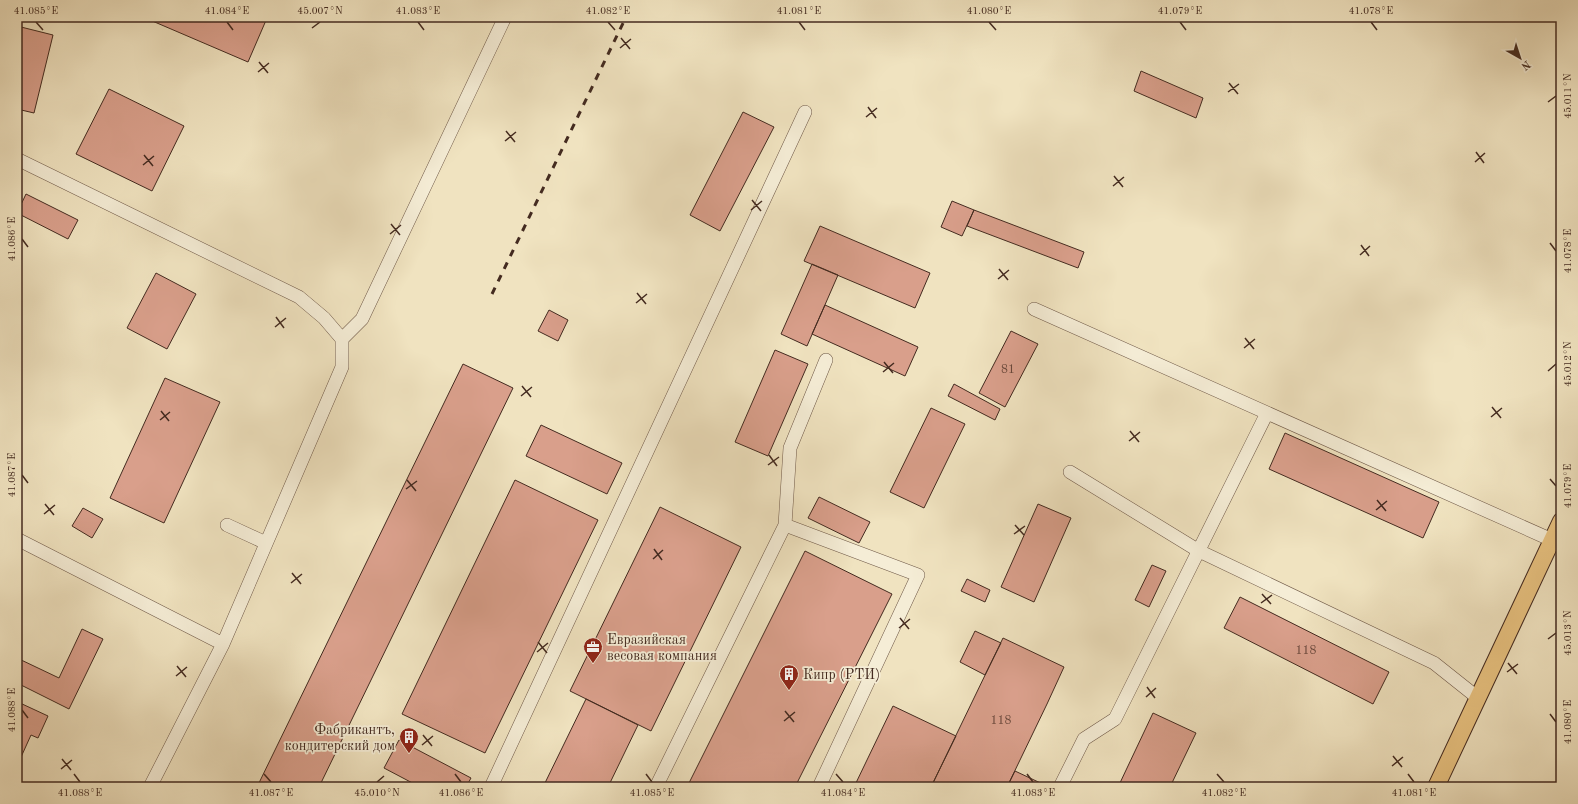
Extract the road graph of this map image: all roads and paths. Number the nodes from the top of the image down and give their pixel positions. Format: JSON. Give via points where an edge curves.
{"nodes":[{"id":1,"x":505,"y":17,"type":"edge"},
{"id":2,"x":805,"y":112,"type":"dead end"},
{"id":3,"x":17,"y":159,"type":"edge"},
{"id":4,"x":1034,"y":309,"type":"dead end"},
{"id":5,"x":342,"y":340,"type":"junction"},
{"id":6,"x":826,"y":360,"type":"dead end"},
{"id":7,"x":1268,"y":413,"type":"junction"},
{"id":8,"x":1070,"y":472,"type":"dead end"},
{"id":9,"x":1561,"y":521,"type":"edge"},
{"id":10,"x":227,"y":525,"type":"dead end"},
{"id":11,"x":785,"y":525,"type":"junction"},
{"id":12,"x":17,"y":539,"type":"edge"},
{"id":13,"x":1552,"y":540,"type":"junction"},
{"id":14,"x":266,"y":543,"type":"junction"},
{"id":15,"x":1199,"y":551,"type":"junction"},
{"id":16,"x":223,"y":644,"type":"junction"},
{"id":17,"x":1478,"y":698,"type":"junction"},
{"id":18,"x":150,"y":787,"type":"edge"},
{"id":19,"x":490,"y":787,"type":"edge"},
{"id":20,"x":656,"y":787,"type":"edge"},
{"id":21,"x":819,"y":787,"type":"edge"},
{"id":22,"x":1060,"y":787,"type":"edge"},
{"id":23,"x":1436,"y":787,"type":"edge"}],
"edges":[{"from":1,"to":5,"type":"street","via":[[362,319]]},
{"from":2,"to":19,"type":"street"},
{"from":3,"to":5,"type":"street","via":[[299,297],[324,318]]},
{"from":4,"to":7,"type":"street"},
{"from":5,"to":14,"type":"street","via":[[342,367]]},
{"from":6,"to":11,"type":"street","via":[[790,448]]},
{"from":7,"to":13,"type":"street"},
{"from":7,"to":15,"type":"street"},
{"from":8,"to":15,"type":"street"},
{"from":9,"to":13,"type":"main road"},
{"from":10,"to":14,"type":"street"},
{"from":11,"to":20,"type":"street"},
{"from":11,"to":21,"type":"street","via":[[918,575]]},
{"from":12,"to":16,"type":"street"},
{"from":13,"to":17,"type":"main road"},
{"from":14,"to":16,"type":"street"},
{"from":15,"to":17,"type":"street","via":[[1434,663]]},
{"from":15,"to":22,"type":"street","via":[[1115,719],[1084,739]]},
{"from":16,"to":18,"type":"street"},
{"from":17,"to":23,"type":"main road"}]}
